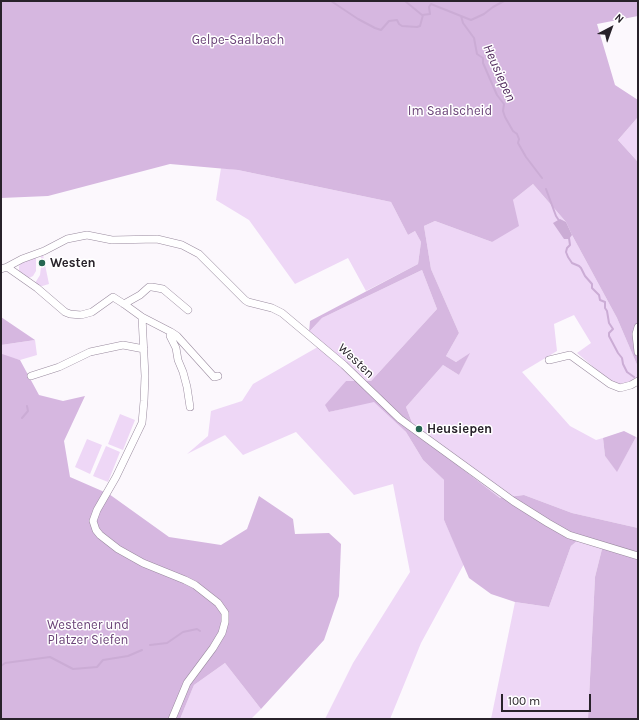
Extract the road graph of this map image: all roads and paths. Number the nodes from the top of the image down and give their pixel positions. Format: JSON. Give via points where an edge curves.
{"nodes":[{"id":1,"x":4,"y":268,"type":"edge"},
{"id":2,"x":124,"y":304,"type":"junction"},
{"id":3,"x":188,"y":310,"type":"dead end"},
{"id":4,"x":142,"y":317,"type":"junction"},
{"id":5,"x":638,"y":327,"type":"edge"},
{"id":6,"x":170,"y":332,"type":"junction"},
{"id":7,"x":144,"y":349,"type":"junction"},
{"id":8,"x":638,"y":352,"type":"edge"},
{"id":9,"x":549,"y":360,"type":"dead end"},
{"id":10,"x":32,"y":376,"type":"dead end"},
{"id":11,"x":218,"y":376,"type":"dead end"},
{"id":12,"x":638,"y":381,"type":"edge"},
{"id":13,"x":190,"y":407,"type":"dead end"},
{"id":14,"x":638,"y":556,"type":"edge"},
{"id":15,"x":172,"y":719,"type":"edge"}],
"edges":[{"from":1,"to":2,"type":"street","name":"Westen","via":[[37,288],[70,314],[92,312],[113,297]]},
{"from":1,"to":14,"type":"street","name":"Westen","via":[[67,239],[87,235],[112,240],[157,239],[182,245],[199,254],[245,300],[272,308],[282,314],[344,365],[400,419],[486,483],[569,535]]},
{"from":2,"to":3,"type":"street","via":[[152,286],[163,289]]},
{"from":2,"to":4,"type":"street","name":"Westen"},
{"from":4,"to":6,"type":"street","name":"Westen"},
{"from":4,"to":7,"type":"street"},
{"from":5,"to":8,"type":"street"},
{"from":6,"to":11,"type":"street","name":"Westen","via":[[177,336],[214,377]]},
{"from":6,"to":13,"type":"street","via":[[183,372]]},
{"from":7,"to":10,"type":"street","via":[[123,345],[90,352],[59,367]]},
{"from":7,"to":15,"type":"street","via":[[142,423],[97,510],[94,526],[100,535],[118,549],[143,563],[195,585],[218,602],[225,612],[222,633],[187,684]]},
{"from":9,"to":12,"type":"street","via":[[570,355],[610,384],[620,388]]}]}
